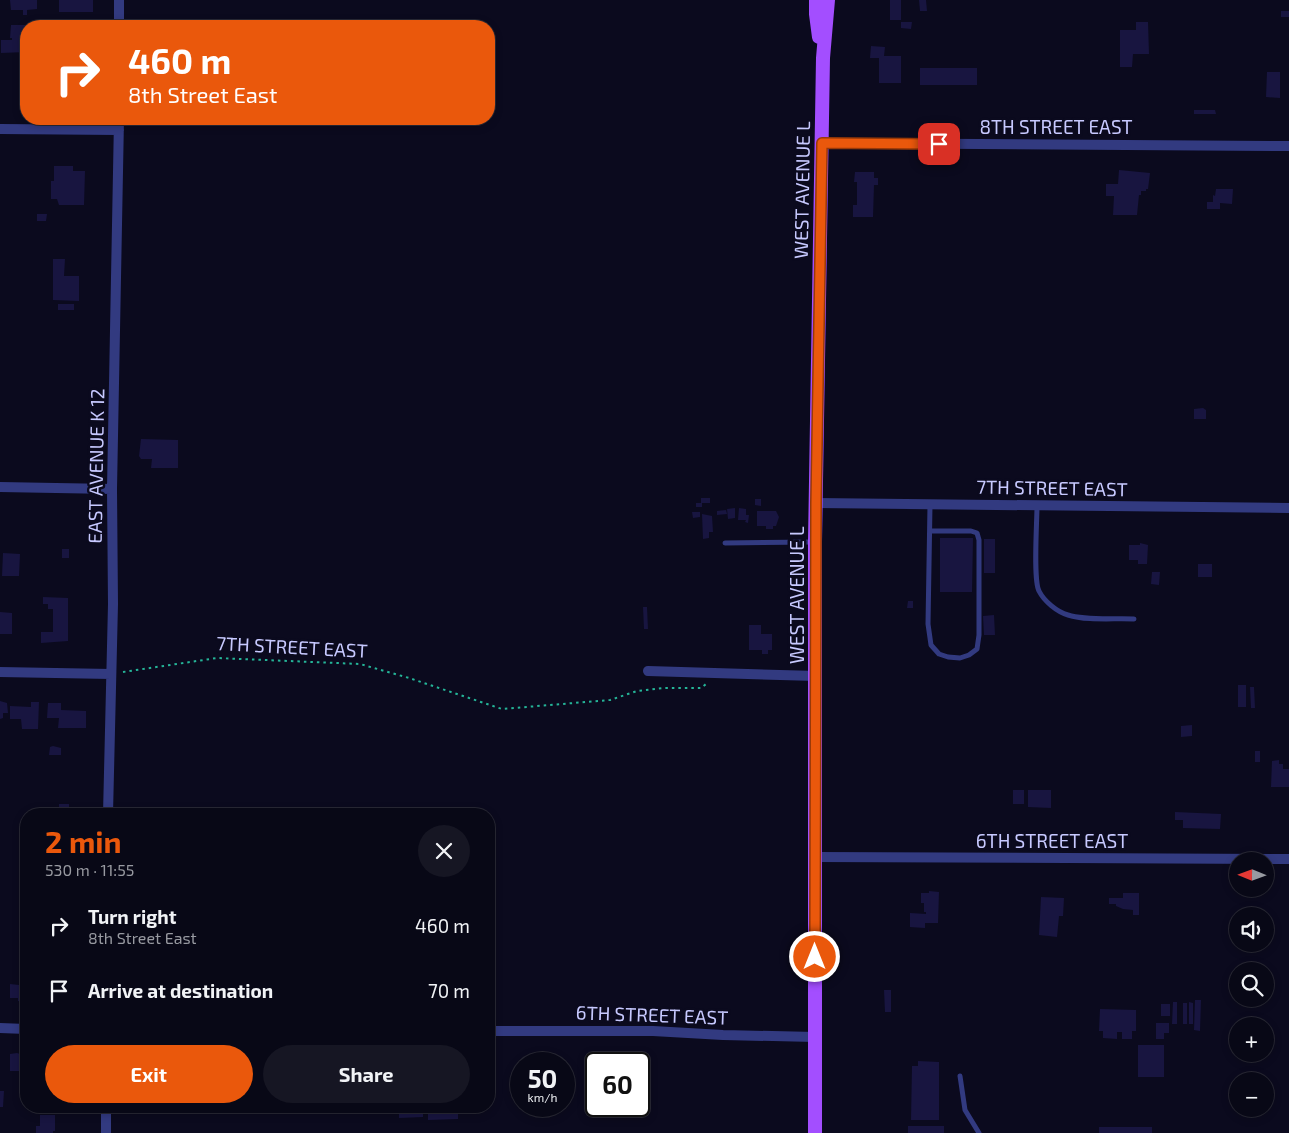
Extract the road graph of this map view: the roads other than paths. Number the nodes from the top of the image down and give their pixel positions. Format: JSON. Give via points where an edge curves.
{"nodes":[{"id":1,"x":119,"y":0,"type":"edge"},
{"id":2,"x":816,"y":0,"type":"edge"},
{"id":3,"x":828,"y":0,"type":"edge"},
{"id":4,"x":119,"y":20,"type":"edge"},
{"id":5,"x":822,"y":58,"type":"junction"},
{"id":6,"x":119,"y":125,"type":"edge"},
{"id":7,"x":0,"y":129,"type":"edge"},
{"id":8,"x":119,"y":130,"type":"junction"},
{"id":9,"x":822,"y":143,"type":"junction"},
{"id":10,"x":1289,"y":146,"type":"edge"},
{"id":11,"x":0,"y":487,"type":"edge"},
{"id":12,"x":112,"y":489,"type":"junction"},
{"id":13,"x":816,"y":503,"type":"junction"},
{"id":14,"x":930,"y":505,"type":"junction"},
{"id":15,"x":1037,"y":506,"type":"junction"},
{"id":16,"x":1289,"y":508,"type":"edge"},
{"id":17,"x":930,"y":531,"type":"junction"},
{"id":18,"x":815,"y":542,"type":"junction"},
{"id":19,"x":725,"y":543,"type":"dead end"},
{"id":20,"x":1134,"y":619,"type":"dead end"},
{"id":21,"x":0,"y":672,"type":"edge"},
{"id":22,"x":648,"y":672,"type":"dead end"},
{"id":23,"x":111,"y":674,"type":"junction"},
{"id":24,"x":816,"y":676,"type":"junction"},
{"id":25,"x":108,"y":808,"type":"edge"},
{"id":26,"x":815,"y":857,"type":"junction"},
{"id":27,"x":1289,"y":859,"type":"edge"},
{"id":28,"x":0,"y":1028,"type":"edge"},
{"id":29,"x":20,"y":1029,"type":"edge"},
{"id":30,"x":495,"y":1030,"type":"edge"},
{"id":31,"x":815,"y":1037,"type":"junction"},
{"id":32,"x":960,"y":1076,"type":"dead end"},
{"id":33,"x":106,"y":1113,"type":"edge"},
{"id":34,"x":106,"y":1133,"type":"edge"},
{"id":35,"x":815,"y":1133,"type":"edge"},
{"id":36,"x":978,"y":1133,"type":"edge"}],
"edges":[{"from":1,"to":4,"type":"street"},
{"from":2,"to":5,"type":"main road","name":"WEST AVENUE L"},
{"from":3,"to":5,"type":"main road","name":"WEST AVENUE L"},
{"from":5,"to":9,"type":"main road","name":"WEST AVENUE L"},
{"from":6,"to":8,"type":"street","name":"EAST AVENUE K 12"},
{"from":7,"to":8,"type":"street"},
{"from":8,"to":12,"type":"street","name":"EAST AVENUE K 12"},
{"from":9,"to":10,"type":"street","name":"8TH STREET EAST"},
{"from":9,"to":13,"type":"main road","name":"WEST AVENUE L"},
{"from":11,"to":12,"type":"street"},
{"from":12,"to":23,"type":"street","name":"EAST AVENUE K 12"},
{"from":13,"to":14,"type":"street","name":"7TH STREET EAST"},
{"from":13,"to":18,"type":"main road","name":"WEST AVENUE L"},
{"from":14,"to":15,"type":"street","name":"7TH STREET EAST"},
{"from":14,"to":17,"type":"lane"},
{"from":15,"to":16,"type":"street","name":"7TH STREET EAST"},
{"from":15,"to":20,"type":"lane","via":[[1038,590],[1048,604],[1067,615]]},
{"from":17,"to":17,"type":"lane","via":[[928,624],[931,645],[939,654],[960,658],[977,649],[979,540],[977,533],[970,531]]},
{"from":18,"to":19,"type":"lane"},
{"from":18,"to":24,"type":"main road","name":"WEST AVENUE L"},
{"from":21,"to":23,"type":"street"},
{"from":22,"to":24,"type":"street"},
{"from":23,"to":25,"type":"street","name":"EAST AVENUE K 12"},
{"from":24,"to":26,"type":"main road","name":"WEST AVENUE L"},
{"from":26,"to":27,"type":"street","name":"6TH STREET EAST"},
{"from":26,"to":31,"type":"main road","name":"WEST AVENUE L"},
{"from":28,"to":29,"type":"street"},
{"from":30,"to":31,"type":"street","name":"6TH STREET EAST","via":[[653,1030]]},
{"from":31,"to":35,"type":"main road","name":"WEST AVENUE L"},
{"from":32,"to":36,"type":"lane","via":[[965,1110]]},
{"from":33,"to":34,"type":"street"}]}
